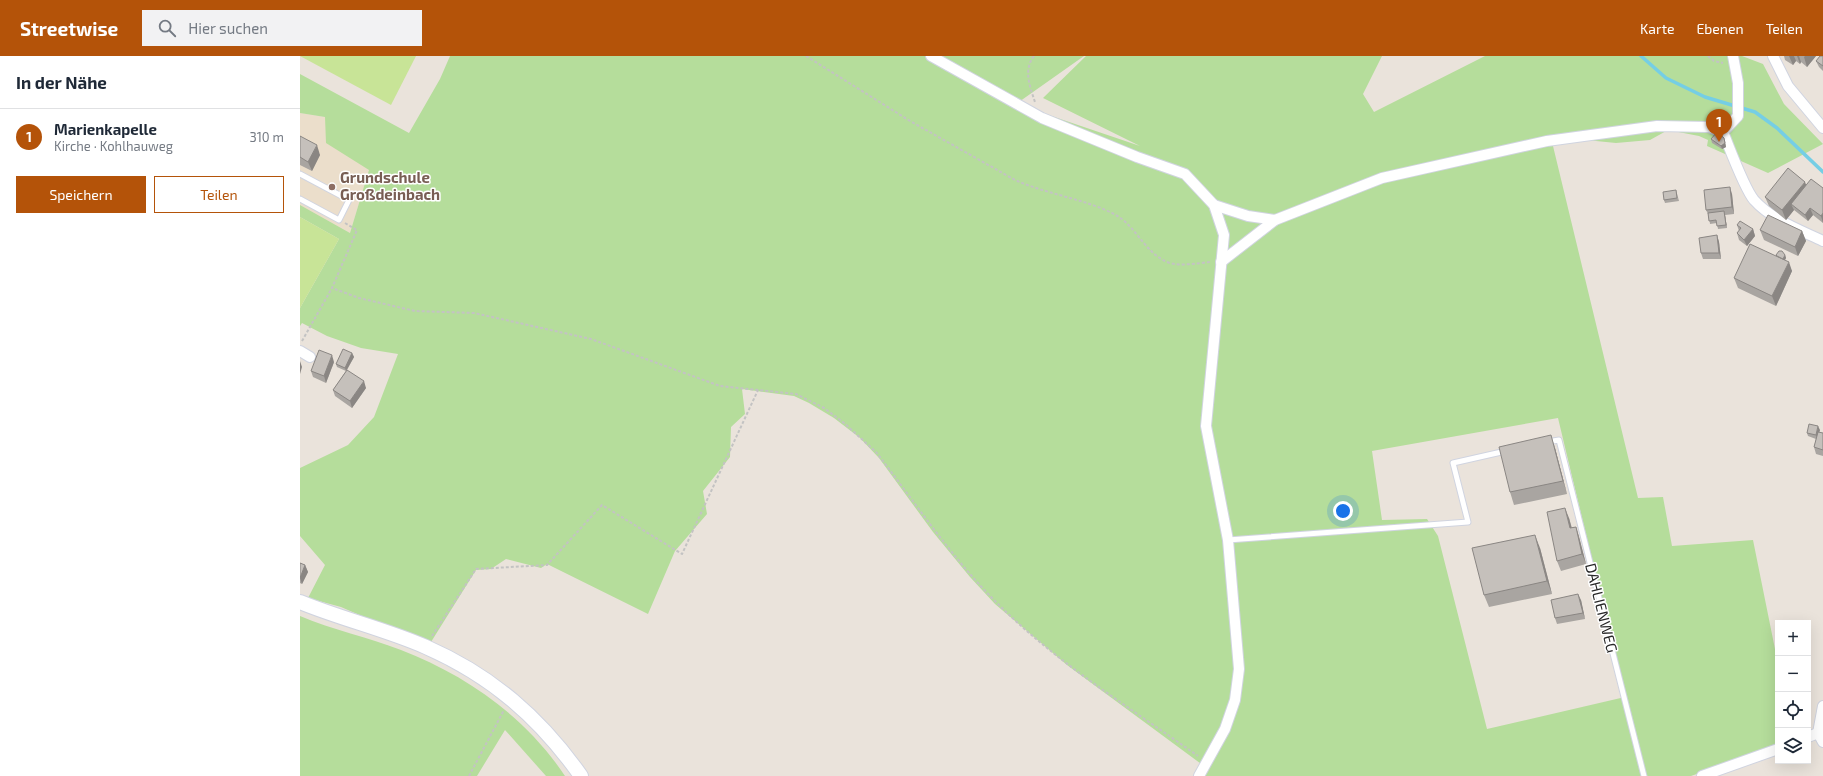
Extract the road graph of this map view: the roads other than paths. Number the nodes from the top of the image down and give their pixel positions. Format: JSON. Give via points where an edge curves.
{"nodes":[{"id":1,"x":932,"y":56,"type":"edge"},
{"id":2,"x":1773,"y":56,"type":"edge"},
{"id":3,"x":1733,"y":60,"type":"edge"},
{"id":4,"x":1823,"y":128,"type":"edge"},
{"id":5,"x":1723,"y":132,"type":"junction"},
{"id":6,"x":300,"y":174,"type":"edge"},
{"id":7,"x":300,"y":199,"type":"edge"},
{"id":8,"x":1214,"y":205,"type":"junction"},
{"id":9,"x":1275,"y":220,"type":"junction"},
{"id":10,"x":1823,"y":241,"type":"edge"},
{"id":11,"x":1221,"y":262,"type":"junction"},
{"id":12,"x":300,"y":351,"type":"edge"},
{"id":13,"x":310,"y":357,"type":"dead end"},
{"id":14,"x":1544,"y":443,"type":"edge"},
{"id":15,"x":1513,"y":450,"type":"edge"},
{"id":16,"x":1228,"y":540,"type":"junction"},
{"id":17,"x":300,"y":602,"type":"edge"},
{"id":18,"x":1823,"y":706,"type":"edge"},
{"id":19,"x":1821,"y":737,"type":"edge"},
{"id":20,"x":1775,"y":750,"type":"edge"},
{"id":21,"x":582,"y":776,"type":"edge"},
{"id":22,"x":1199,"y":776,"type":"edge"},
{"id":23,"x":1644,"y":776,"type":"edge"},
{"id":24,"x":1702,"y":776,"type":"edge"}],
"edges":[{"from":1,"to":8,"type":"street","via":[[1042,118],[1185,174]]},
{"from":2,"to":4,"type":"street","via":[[1788,86]]},
{"from":3,"to":5,"type":"street","via":[[1738,83],[1738,115]]},
{"from":5,"to":9,"type":"street","via":[[1709,127],[1656,126],[1547,141],[1382,178]]},
{"from":5,"to":10,"type":"street","via":[[1753,199],[1784,223]]},
{"from":6,"to":7,"type":"lane","via":[[349,200],[339,220]]},
{"from":8,"to":9,"type":"street","via":[[1248,216]]},
{"from":8,"to":11,"type":"street","via":[[1224,235]]},
{"from":9,"to":11,"type":"street"},
{"from":11,"to":16,"type":"street","via":[[1206,426]]},
{"from":12,"to":13,"type":"street"},
{"from":14,"to":23,"type":"lane","name":"DAHLIENWEG","via":[[1559,440]]},
{"from":15,"to":16,"type":"lane","via":[[1452,463],[1468,522]]},
{"from":16,"to":22,"type":"street","via":[[1238,651],[1238,679],[1235,700],[1225,729]]},
{"from":17,"to":21,"type":"street","via":[[425,647],[465,667],[511,698],[548,734]]},
{"from":18,"to":19,"type":"street"},
{"from":20,"to":24,"type":"street"}]}
